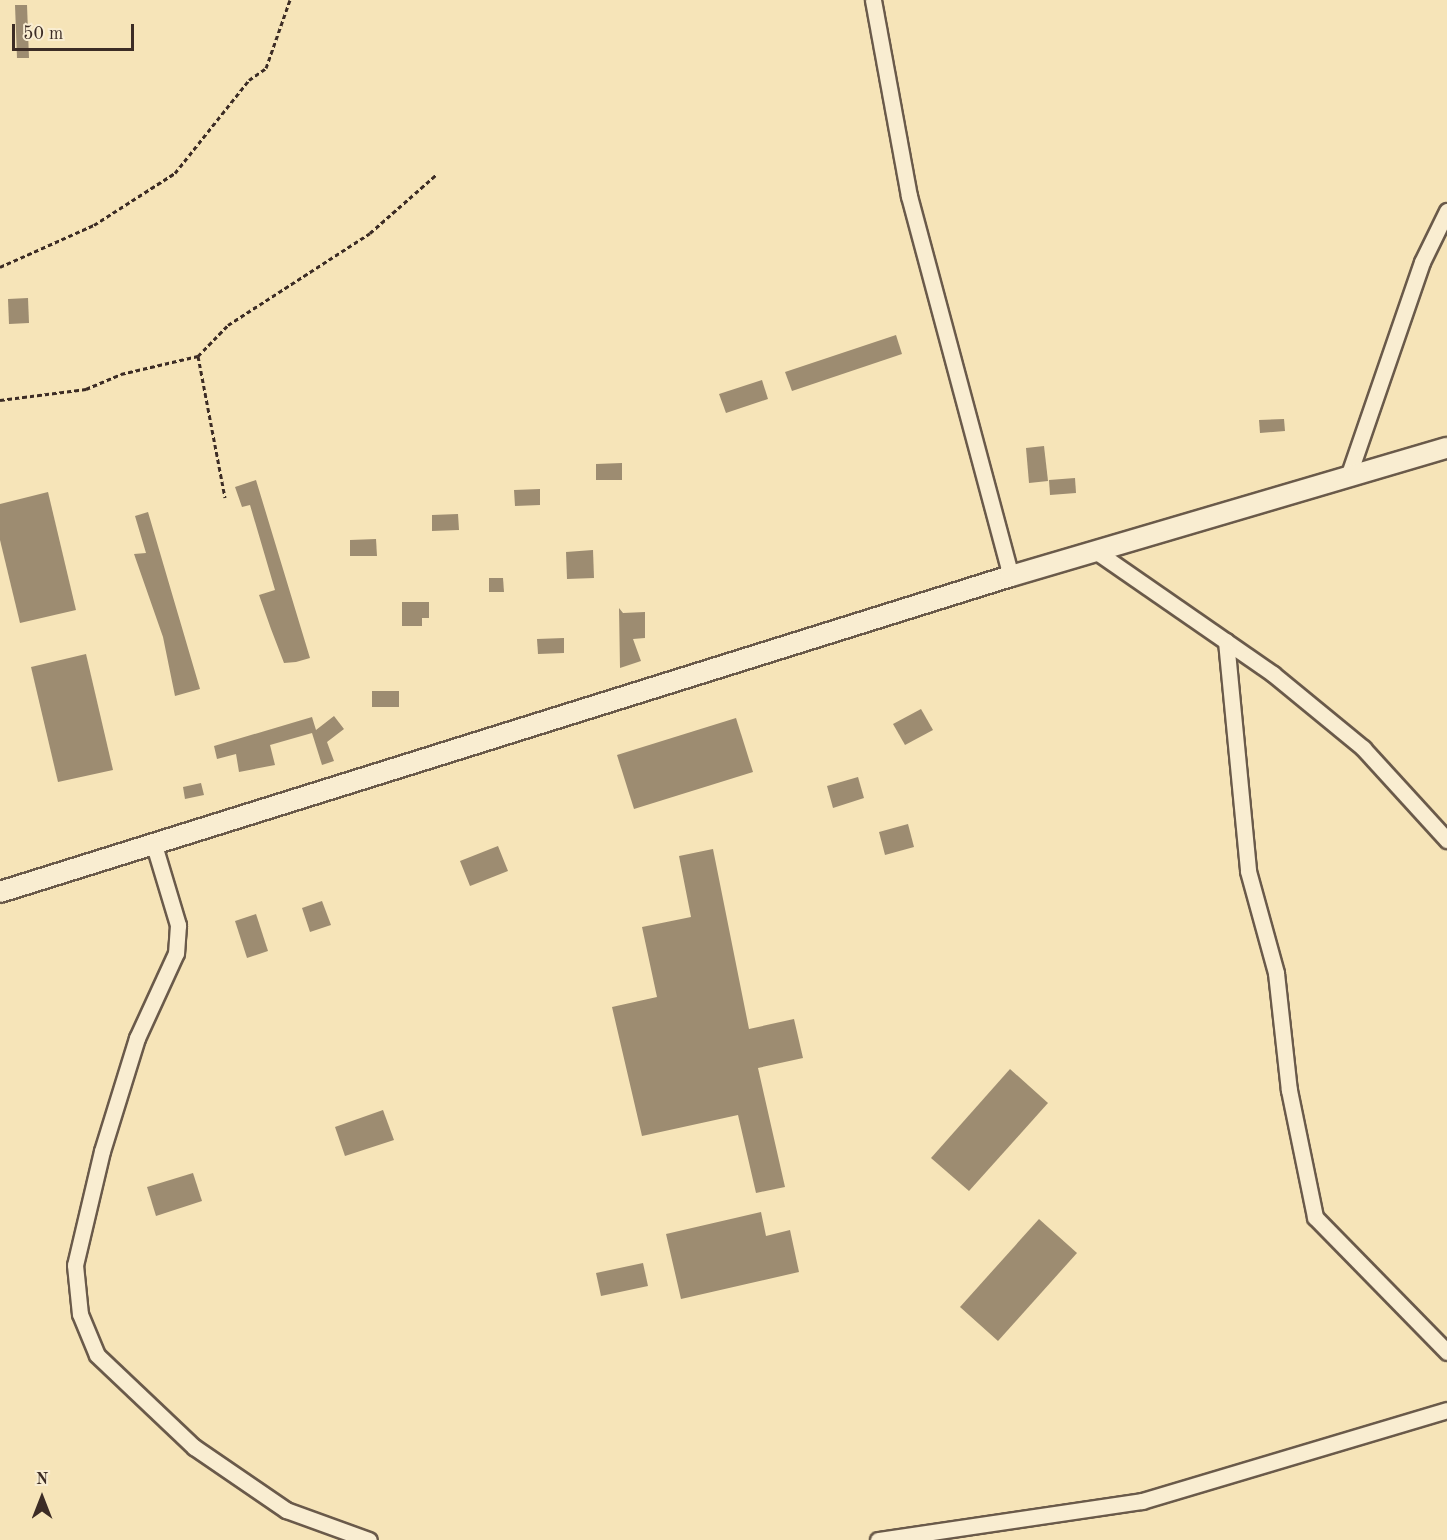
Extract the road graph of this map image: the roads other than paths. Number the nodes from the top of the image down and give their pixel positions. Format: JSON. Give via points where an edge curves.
{"nodes":[{"id":1,"x":873,"y":0,"type":"edge"},
{"id":2,"x":1447,"y":211,"type":"edge"},
{"id":3,"x":1447,"y":448,"type":"edge"},
{"id":4,"x":1349,"y":474,"type":"junction"},
{"id":5,"x":1097,"y":552,"type":"junction"},
{"id":6,"x":1011,"y":576,"type":"junction"},
{"id":7,"x":1226,"y":640,"type":"junction"},
{"id":8,"x":1447,"y":840,"type":"edge"},
{"id":9,"x":154,"y":845,"type":"junction"},
{"id":10,"x":0,"y":892,"type":"edge"},
{"id":11,"x":1447,"y":1352,"type":"edge"},
{"id":12,"x":1447,"y":1410,"type":"edge"},
{"id":13,"x":369,"y":1540,"type":"edge"},
{"id":14,"x":878,"y":1540,"type":"edge"}],
"edges":[{"from":1,"to":6,"type":"street","via":[[909,196]]},
{"from":2,"to":4,"type":"street","via":[[1422,262]]},
{"from":3,"to":4,"type":"main road"},
{"from":4,"to":5,"type":"main road"},
{"from":5,"to":6,"type":"main road"},
{"from":5,"to":7,"type":"street"},
{"from":6,"to":9,"type":"main road"},
{"from":7,"to":8,"type":"street","via":[[1363,748]]},
{"from":7,"to":11,"type":"street","via":[[1248,871],[1276,973],[1289,1090],[1315,1217]]},
{"from":9,"to":10,"type":"main road"},
{"from":9,"to":13,"type":"street","via":[[178,925],[176,953],[137,1038],[102,1150],[75,1265],[80,1314],[97,1355],[194,1447],[286,1510]]},
{"from":12,"to":14,"type":"street","via":[[1142,1502]]}]}
